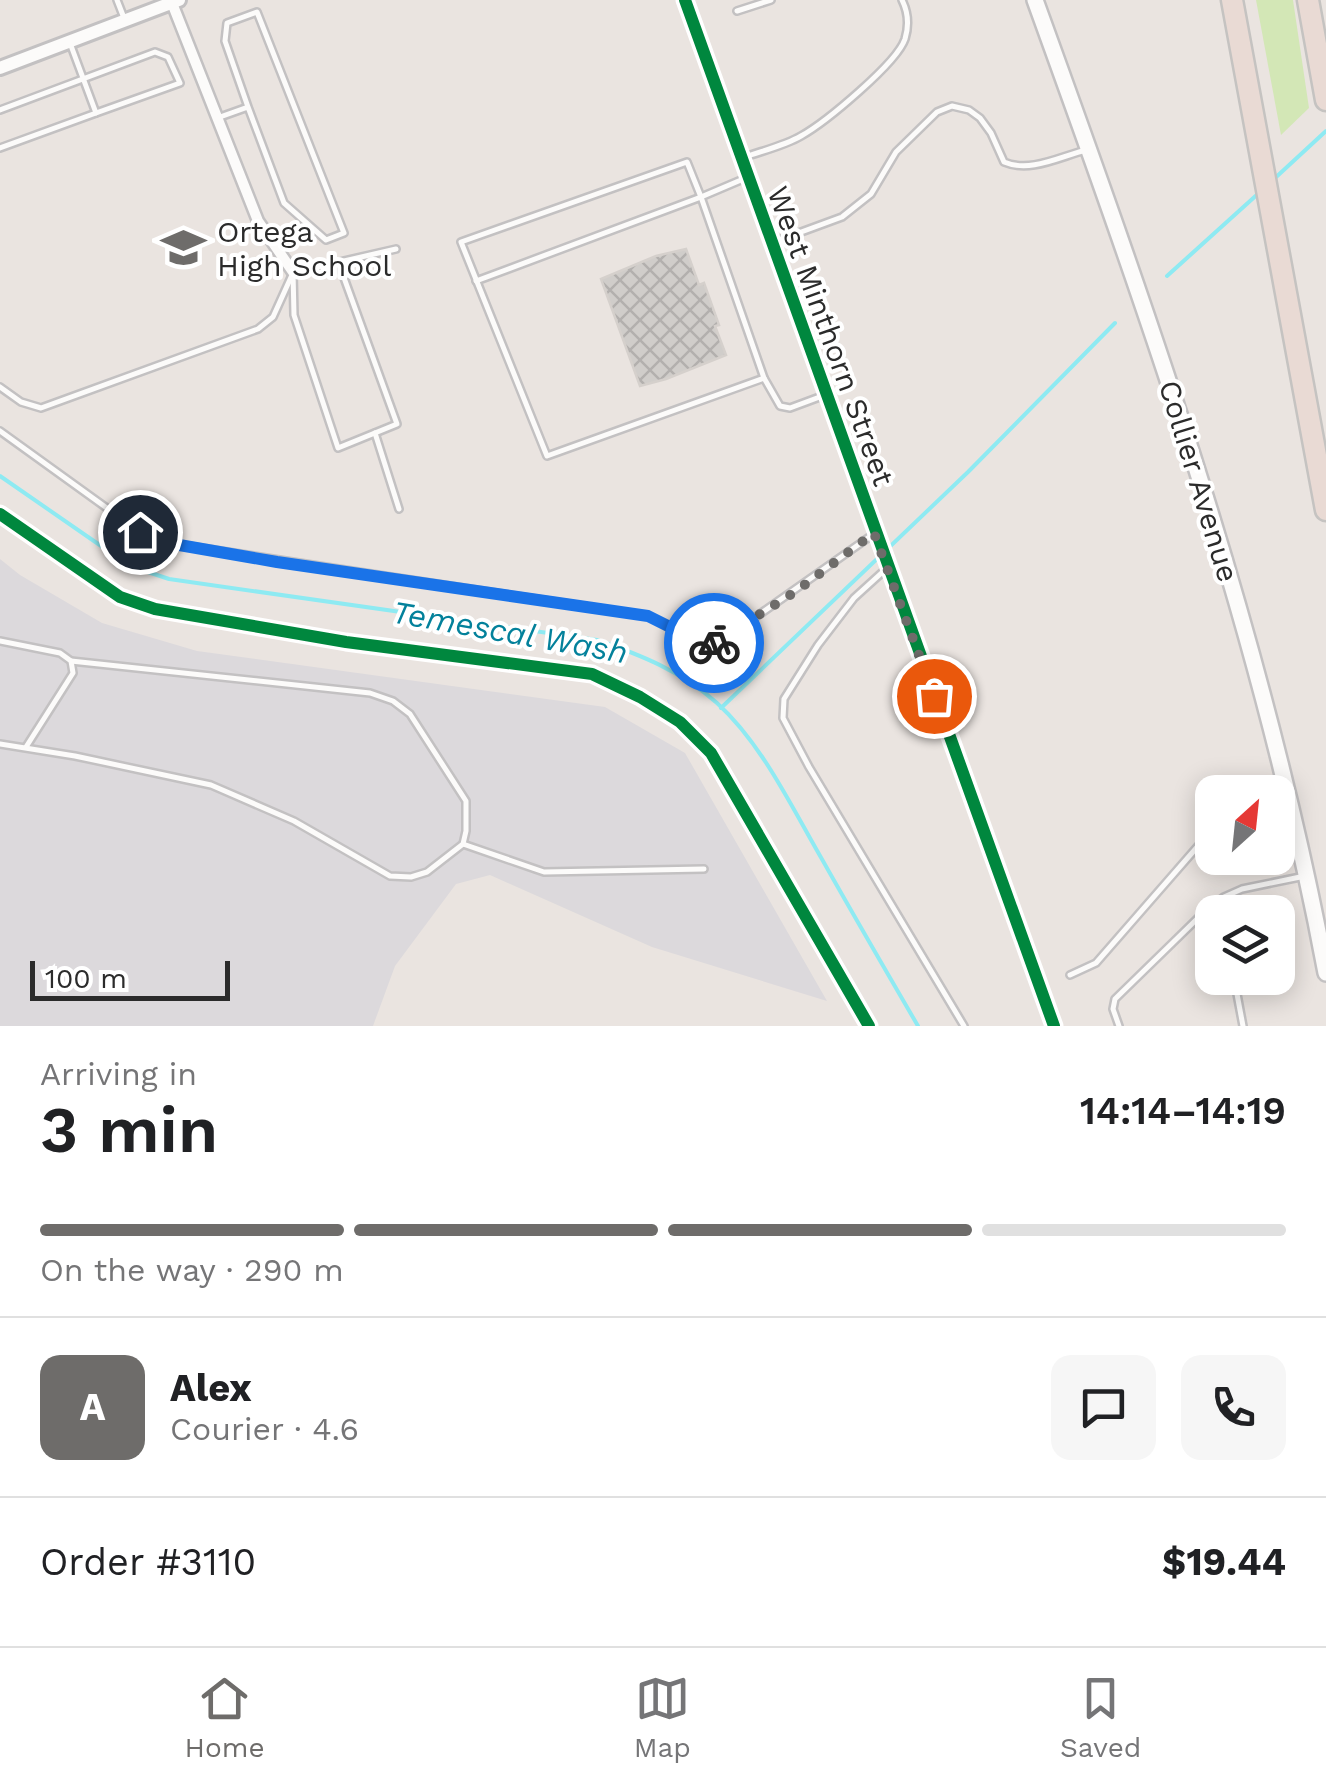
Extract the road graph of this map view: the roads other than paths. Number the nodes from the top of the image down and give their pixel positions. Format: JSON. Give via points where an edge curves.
{"nodes":[{"id":1,"x":117,"y":0,"type":"edge"},
{"id":2,"x":685,"y":0,"type":"edge"},
{"id":3,"x":771,"y":0,"type":"edge"},
{"id":4,"x":902,"y":0,"type":"edge"},
{"id":5,"x":1034,"y":0,"type":"edge"},
{"id":6,"x":1232,"y":0,"type":"edge"},
{"id":7,"x":1308,"y":0,"type":"edge"},
{"id":8,"x":175,"y":1,"type":"edge"},
{"id":9,"x":737,"y":11,"type":"dead end"},
{"id":10,"x":125,"y":21,"type":"junction"},
{"id":11,"x":70,"y":43,"type":"junction"},
{"id":12,"x":0,"y":68,"type":"edge"},
{"id":13,"x":85,"y":80,"type":"junction"},
{"id":14,"x":1325,"y":95,"type":"edge"},
{"id":15,"x":248,"y":107,"type":"junction"},
{"id":16,"x":0,"y":110,"type":"edge"},
{"id":17,"x":96,"y":113,"type":"junction"},
{"id":18,"x":217,"y":118,"type":"junction"},
{"id":19,"x":0,"y":148,"type":"edge"},
{"id":20,"x":1089,"y":149,"type":"junction"},
{"id":21,"x":741,"y":158,"type":"junction"},
{"id":22,"x":748,"y":176,"type":"junction"},
{"id":23,"x":701,"y":196,"type":"junction"},
{"id":24,"x":772,"y":243,"type":"junction"},
{"id":25,"x":396,"y":249,"type":"dead end"},
{"id":26,"x":340,"y":264,"type":"junction"},
{"id":27,"x":293,"y":272,"type":"junction"},
{"id":28,"x":476,"y":281,"type":"junction"},
{"id":29,"x":764,"y":378,"type":"junction"},
{"id":30,"x":0,"y":386,"type":"edge"},
{"id":31,"x":826,"y":394,"type":"junction"},
{"id":32,"x":0,"y":431,"type":"edge"},
{"id":33,"x":374,"y":433,"type":"junction"},
{"id":34,"x":399,"y":510,"type":"dead end"},
{"id":35,"x":1326,"y":510,"type":"edge"},
{"id":36,"x":874,"y":533,"type":"junction"},
{"id":37,"x":887,"y":568,"type":"junction"},
{"id":38,"x":0,"y":642,"type":"edge"},
{"id":39,"x":71,"y":661,"type":"junction"},
{"id":40,"x":0,"y":744,"type":"edge"},
{"id":41,"x":26,"y":747,"type":"junction"},
{"id":42,"x":1279,"y":775,"type":"edge"},
{"id":43,"x":1295,"y":835,"type":"edge"},
{"id":44,"x":462,"y":844,"type":"junction"},
{"id":45,"x":1195,"y":849,"type":"edge"},
{"id":46,"x":704,"y":869,"type":"dead end"},
{"id":47,"x":1308,"y":876,"type":"junction"},
{"id":48,"x":1231,"y":895,"type":"edge"},
{"id":49,"x":1195,"y":920,"type":"edge"},
{"id":50,"x":1326,"y":973,"type":"edge"},
{"id":51,"x":1070,"y":975,"type":"dead end"},
{"id":52,"x":1237,"y":995,"type":"edge"},
{"id":53,"x":964,"y":1026,"type":"edge"},
{"id":54,"x":1054,"y":1026,"type":"edge"},
{"id":55,"x":1119,"y":1026,"type":"edge"},
{"id":56,"x":1243,"y":1026,"type":"edge"}],
"edges":[{"from":1,"to":10,"type":"lane"},
{"from":2,"to":21,"type":"street","name":"West Minthorn Street"},
{"from":3,"to":9,"type":"lane"},
{"from":4,"to":21,"type":"lane","via":[[908,25],[896,55],[800,137]]},
{"from":5,"to":20,"type":"main road","name":"Collier Avenue"},
{"from":6,"to":35,"type":"highway"},
{"from":7,"to":14,"type":"highway"},
{"from":8,"to":10,"type":"street"},
{"from":8,"to":18,"type":"street"},
{"from":10,"to":11,"type":"street"},
{"from":11,"to":12,"type":"street"},
{"from":11,"to":13,"type":"lane"},
{"from":13,"to":16,"type":"lane"},
{"from":13,"to":17,"type":"lane"},
{"from":13,"to":17,"type":"lane","via":[[155,52],[168,57],[180,83]]},
{"from":15,"to":15,"type":"lane","via":[[284,204],[326,240],[344,233],[256,12],[227,23],[225,41]]},
{"from":15,"to":18,"type":"lane"},
{"from":17,"to":19,"type":"lane"},
{"from":18,"to":27,"type":"street","via":[[258,222]]},
{"from":20,"to":24,"type":"lane","via":[[1014,166],[1004,162],[980,118],[952,106],[896,152],[872,194],[842,218]]},
{"from":20,"to":42,"type":"main road","name":"Collier Avenue","via":[[1250,644]]},
{"from":21,"to":22,"type":"street","name":"West Minthorn Street"},
{"from":22,"to":23,"type":"lane"},
{"from":22,"to":24,"type":"street","name":"West Minthorn Street"},
{"from":23,"to":28,"type":"lane"},
{"from":23,"to":28,"type":"lane","via":[[687,162],[460,242]]},
{"from":23,"to":29,"type":"lane"},
{"from":24,"to":31,"type":"street","name":"West Minthorn Street"},
{"from":25,"to":26,"type":"lane"},
{"from":26,"to":27,"type":"lane"},
{"from":26,"to":33,"type":"lane","via":[[397,424]]},
{"from":27,"to":30,"type":"lane","via":[[273,317],[258,329],[42,408]]},
{"from":27,"to":33,"type":"lane","via":[[294,315],[338,448]]},
{"from":28,"to":29,"type":"lane","via":[[548,456]]},
{"from":29,"to":31,"type":"lane","via":[[780,406]]},
{"from":31,"to":36,"type":"street","name":"West Minthorn Street"},
{"from":32,"to":36,"type":"lane","via":[[162,542],[648,616],[704,644],[740,628]]},
{"from":33,"to":34,"type":"lane"},
{"from":36,"to":37,"type":"street","name":"West Minthorn Street"},
{"from":37,"to":53,"type":"lane","via":[[818,645],[784,699],[783,718]]},
{"from":37,"to":54,"type":"street","name":"West Minthorn Street"},
{"from":38,"to":39,"type":"lane"},
{"from":39,"to":41,"type":"lane","via":[[73,674]]},
{"from":39,"to":44,"type":"lane","via":[[370,693],[393,701],[410,714],[466,801]]},
{"from":40,"to":41,"type":"lane"},
{"from":41,"to":44,"type":"lane","via":[[210,785],[294,821],[390,876],[428,872]]},
{"from":43,"to":47,"type":"main road","name":"Collier Avenue"},
{"from":44,"to":46,"type":"lane","via":[[544,872]]},
{"from":45,"to":51,"type":"lane","via":[[1096,963]]},
{"from":47,"to":48,"type":"lane"},
{"from":47,"to":50,"type":"main road","name":"Collier Avenue"},
{"from":49,"to":55,"type":"lane","via":[[1115,999]]},
{"from":52,"to":56,"type":"lane"}]}
